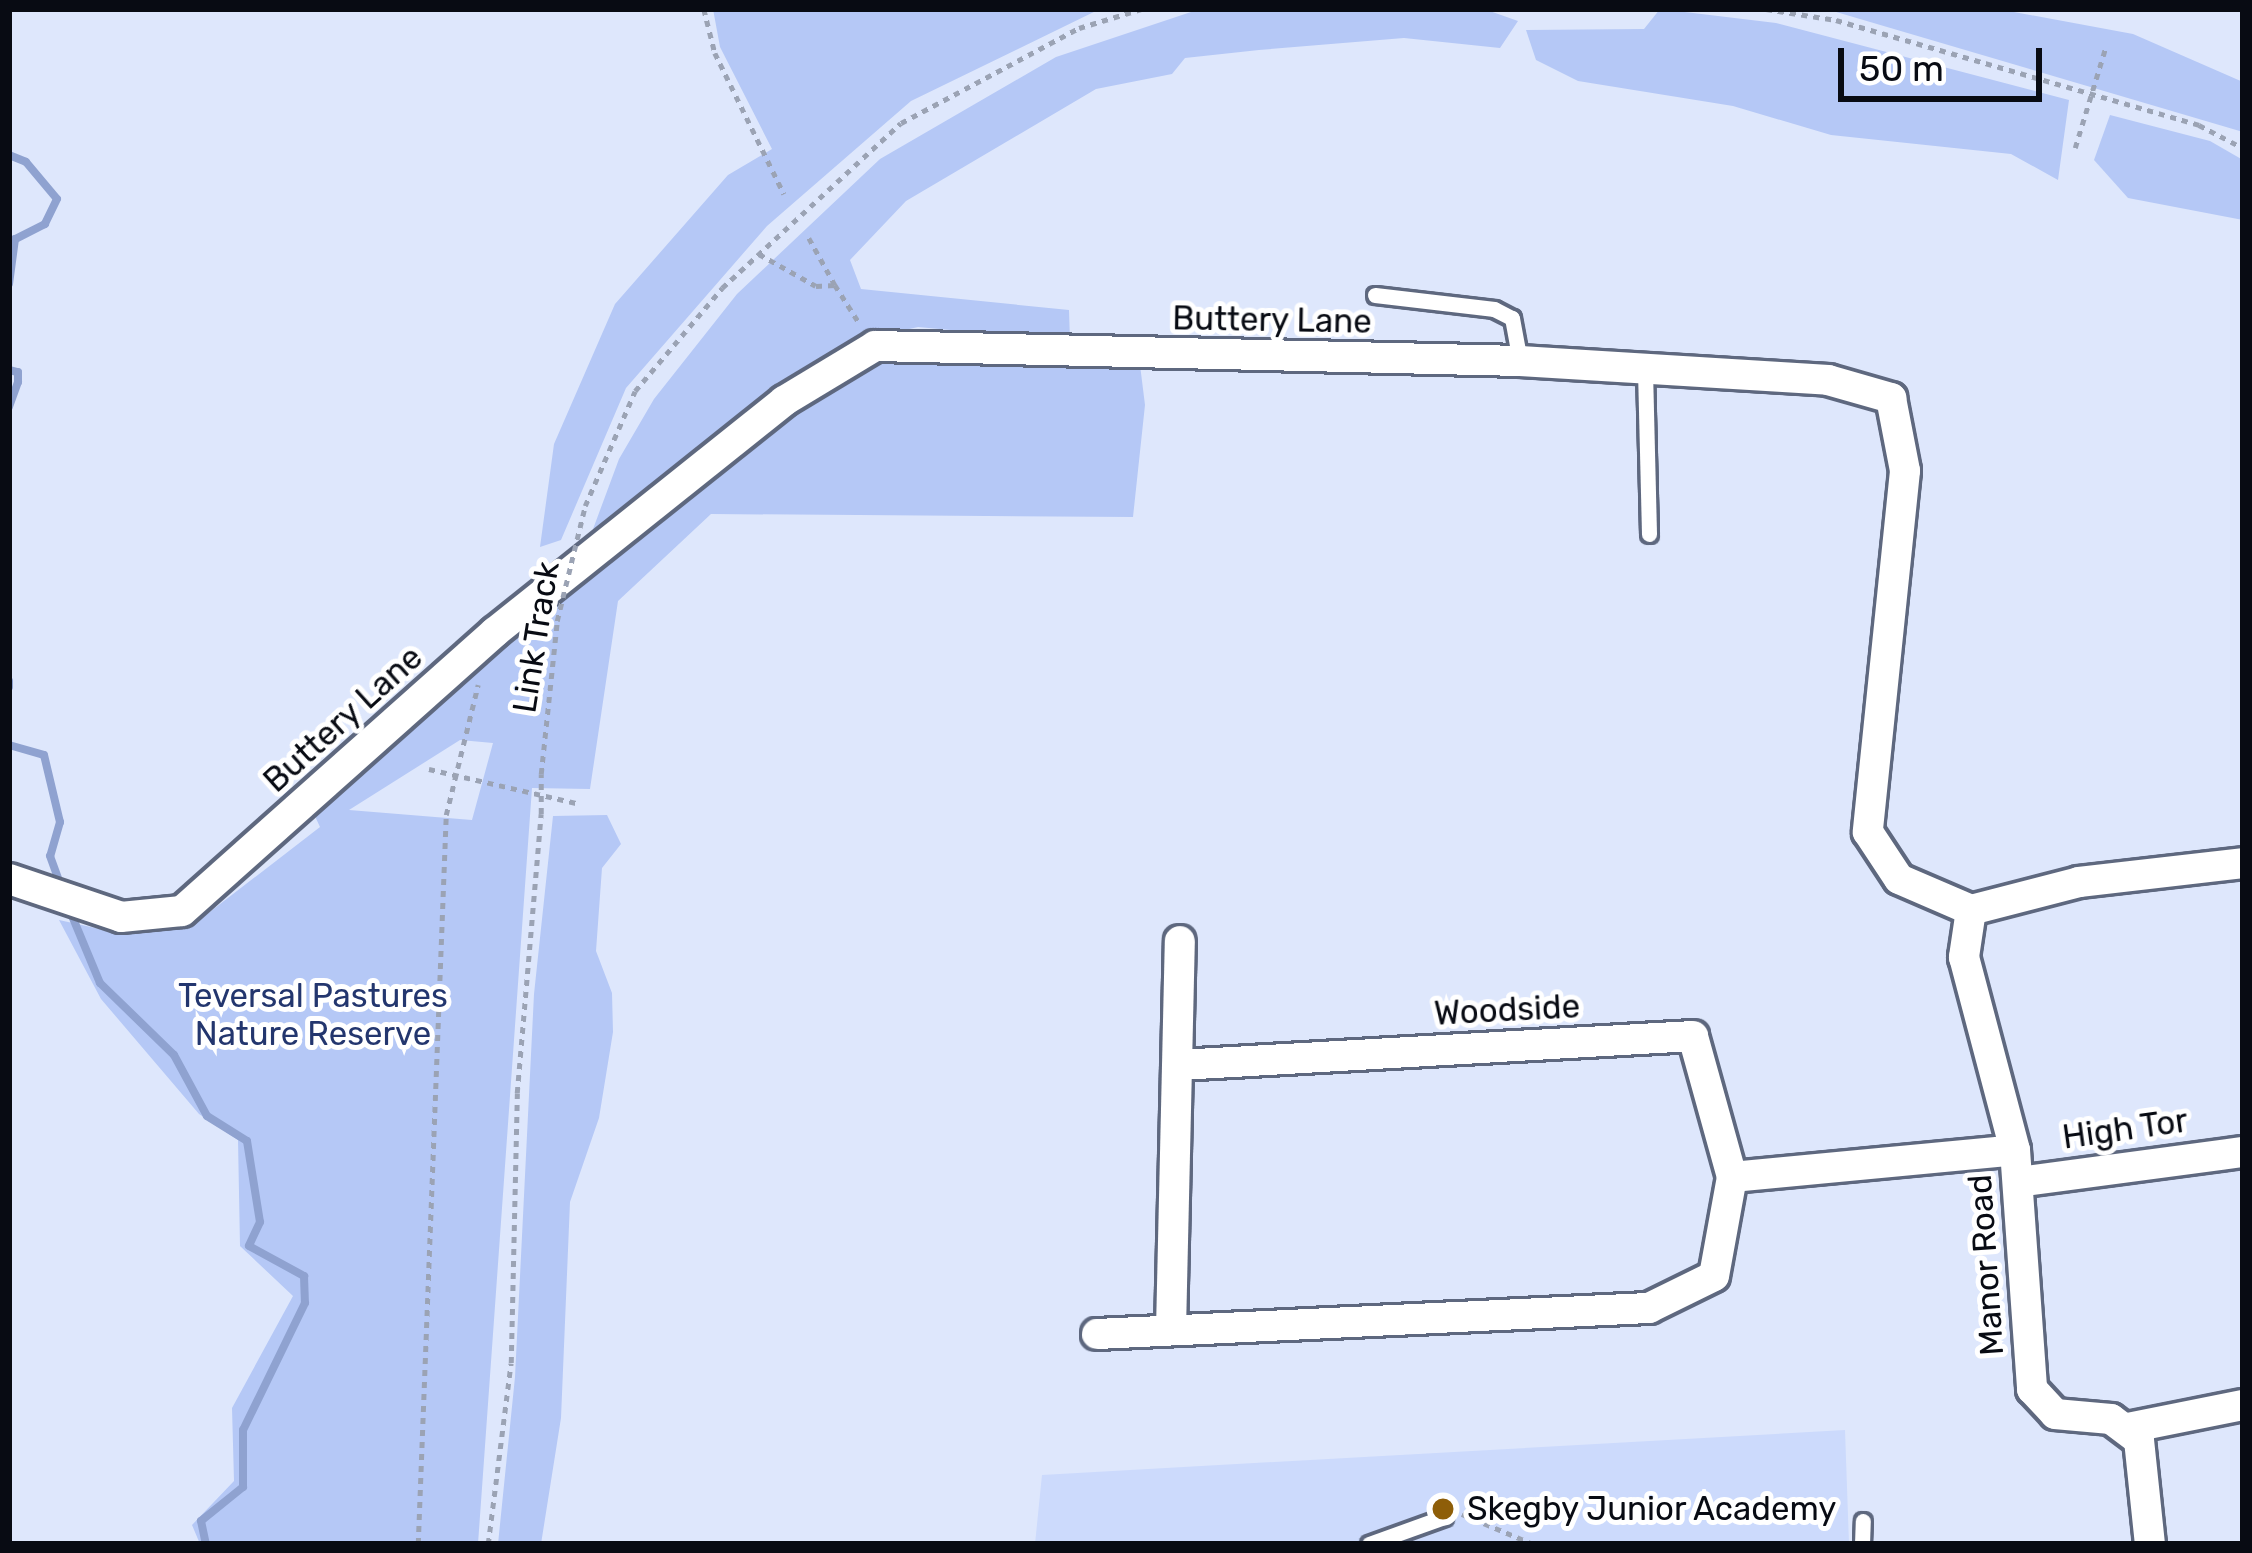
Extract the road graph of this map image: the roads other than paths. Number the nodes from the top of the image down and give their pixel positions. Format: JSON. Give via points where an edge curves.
{"nodes":[{"id":1,"x":1375,"y":295,"type":"dead end"},
{"id":2,"x":1520,"y":361,"type":"junction"},
{"id":3,"x":1646,"y":370,"type":"junction"},
{"id":4,"x":1648,"y":534,"type":"dead end"},
{"id":5,"x":2243,"y":863,"type":"edge"},
{"id":6,"x":9,"y":879,"type":"edge"},
{"id":7,"x":1971,"y":910,"type":"junction"},
{"id":8,"x":1180,"y":941,"type":"dead end"},
{"id":9,"x":1178,"y":1065,"type":"junction"},
{"id":10,"x":2015,"y":1150,"type":"junction"},
{"id":11,"x":2243,"y":1151,"type":"edge"},
{"id":12,"x":1732,"y":1177,"type":"junction"},
{"id":13,"x":2018,"y":1182,"type":"junction"},
{"id":14,"x":1171,"y":1330,"type":"junction"},
{"id":15,"x":1097,"y":1334,"type":"dead end"},
{"id":16,"x":2243,"y":1405,"type":"edge"},
{"id":17,"x":2128,"y":1428,"type":"junction"},
{"id":18,"x":1444,"y":1517,"type":"road end"},
{"id":19,"x":1863,"y":1521,"type":"dead end"},
{"id":20,"x":1369,"y":1544,"type":"edge"},
{"id":21,"x":1862,"y":1544,"type":"edge"},
{"id":22,"x":2150,"y":1544,"type":"edge"}],
"edges":[{"from":1,"to":2,"type":"lane","via":[[1494,309],[1512,318]]},
{"from":2,"to":3,"type":"street","name":"Buttery Lane"},
{"from":2,"to":6,"type":"street","name":"Buttery Lane","via":[[874,346],[784,401],[496,632],[182,911],[121,917]]},
{"from":3,"to":4,"type":"lane"},
{"from":3,"to":7,"type":"street","name":"Buttery Lane","via":[[1828,380],[1891,398],[1905,471],[1868,832],[1899,879]]},
{"from":5,"to":7,"type":"street","via":[[2079,882]]},
{"from":7,"to":10,"type":"street","name":"Manor Road","via":[[1964,958]]},
{"from":8,"to":9,"type":"street"},
{"from":9,"to":12,"type":"street","name":"Woodside","via":[[1693,1036]]},
{"from":9,"to":14,"type":"street"},
{"from":10,"to":12,"type":"street"},
{"from":10,"to":13,"type":"street","name":"Manor Road"},
{"from":11,"to":13,"type":"street","name":"High Tor"},
{"from":12,"to":14,"type":"street","name":"Woodside","via":[[1714,1276],[1648,1308]]},
{"from":13,"to":17,"type":"street","name":"Manor Road","via":[[2032,1389],[2055,1414]]},
{"from":14,"to":15,"type":"street","name":"Woodside"},
{"from":16,"to":17,"type":"street"},
{"from":17,"to":22,"type":"street","via":[[2147,1462]]},
{"from":18,"to":20,"type":"lane"},
{"from":19,"to":21,"type":"lane"}]}
